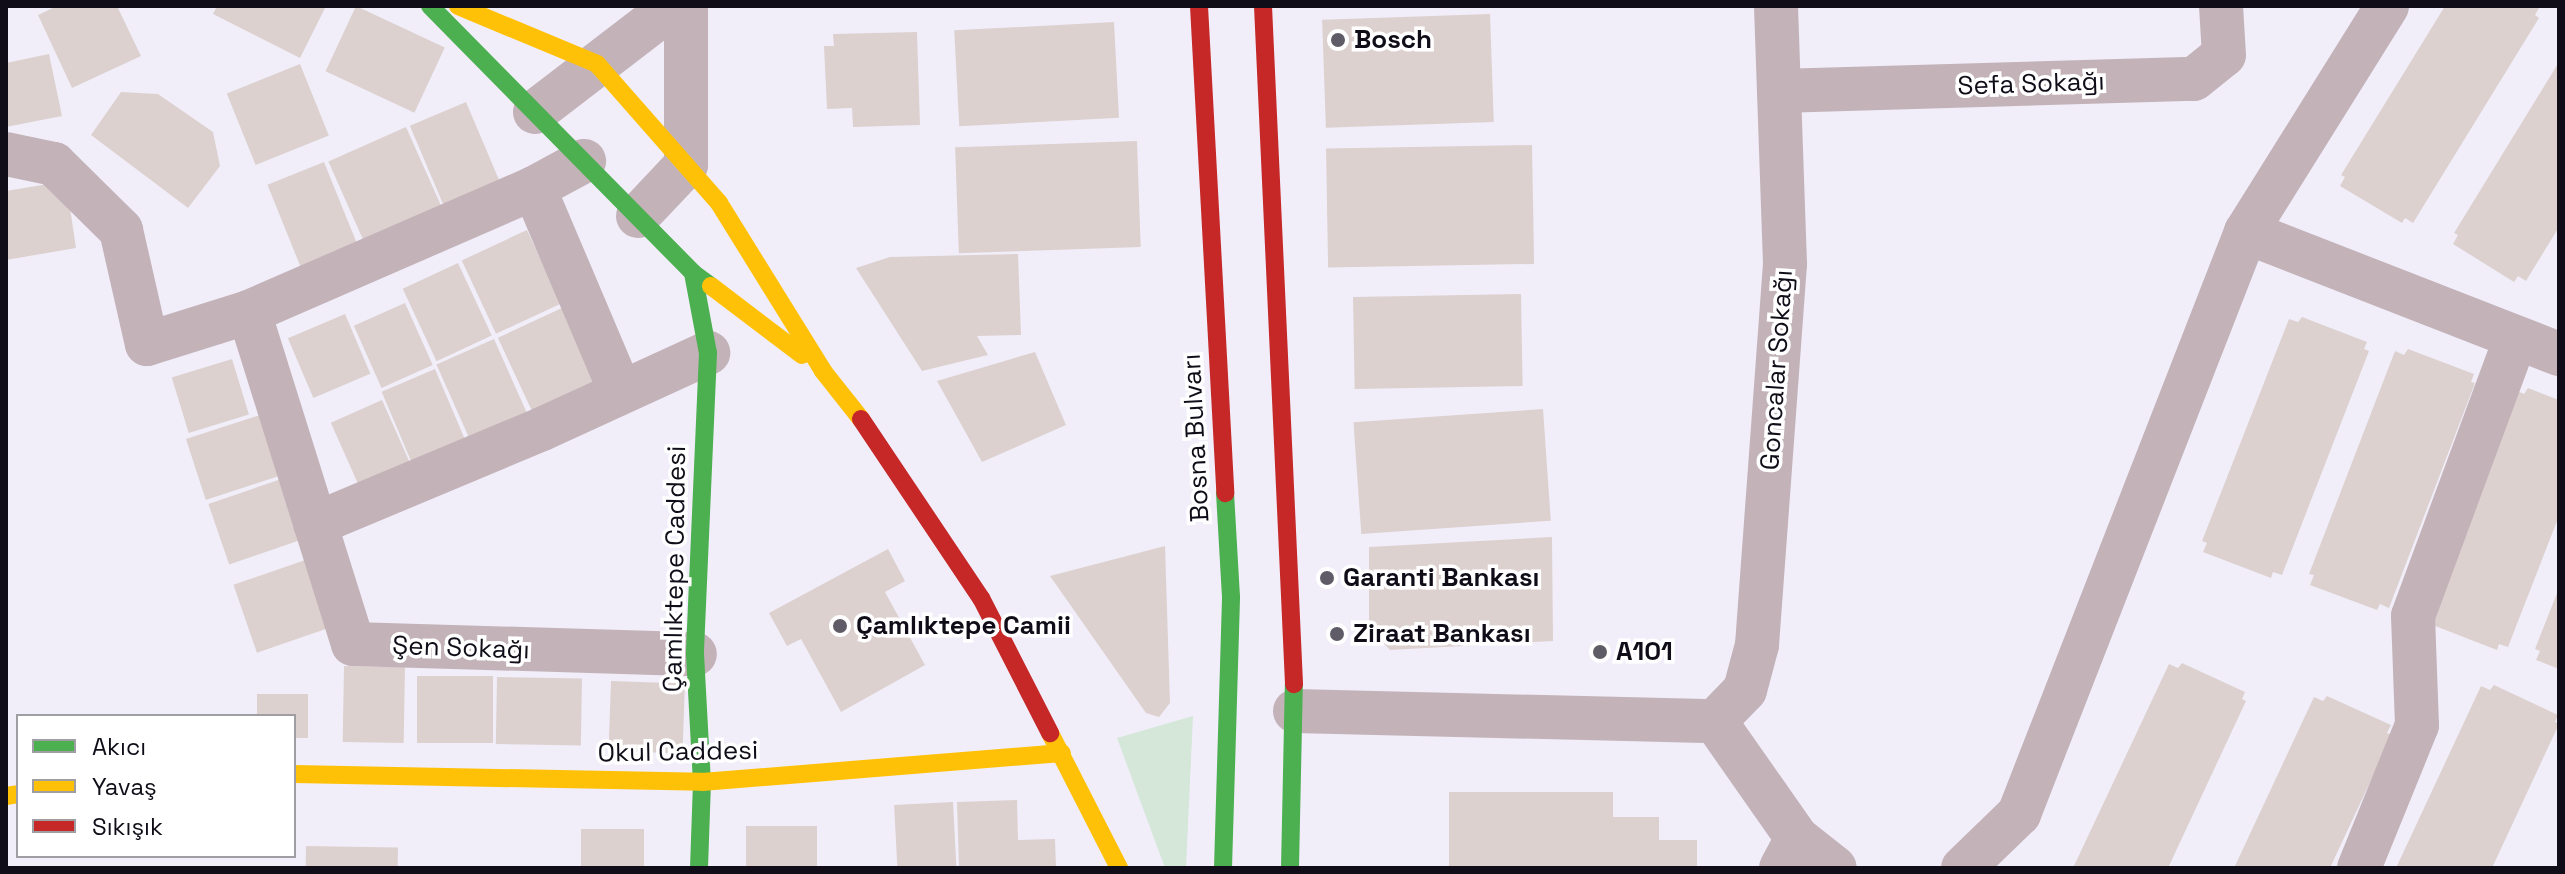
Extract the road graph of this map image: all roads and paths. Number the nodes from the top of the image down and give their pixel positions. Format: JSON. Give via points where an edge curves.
{"nodes":[{"id":1,"x":430,"y":6,"type":"edge"},
{"id":2,"x":458,"y":6,"type":"edge"},
{"id":3,"x":673,"y":6,"type":"edge"},
{"id":4,"x":686,"y":6,"type":"edge"},
{"id":5,"x":1199,"y":6,"type":"edge"},
{"id":6,"x":1263,"y":6,"type":"edge"},
{"id":7,"x":1776,"y":6,"type":"edge"},
{"id":8,"x":2221,"y":6,"type":"edge"},
{"id":9,"x":2387,"y":6,"type":"edge"},
{"id":10,"x":597,"y":64,"type":"junction"},
{"id":11,"x":1779,"y":91,"type":"junction"},
{"id":12,"x":535,"y":112,"type":"junction"},
{"id":13,"x":6,"y":154,"type":"edge"},
{"id":14,"x":584,"y":161,"type":"junction"},
{"id":15,"x":686,"y":165,"type":"junction"},
{"id":16,"x":534,"y":188,"type":"junction"},
{"id":17,"x":638,"y":216,"type":"junction"},
{"id":18,"x":2246,"y":232,"type":"junction"},
{"id":19,"x":693,"y":273,"type":"junction"},
{"id":20,"x":249,"y":312,"type":"junction"},
{"id":21,"x":2516,"y":338,"type":"junction"},
{"id":22,"x":708,"y":353,"type":"junction"},
{"id":23,"x":2559,"y":354,"type":"edge"},
{"id":24,"x":823,"y":371,"type":"junction"},
{"id":25,"x":620,"y":391,"type":"junction"},
{"id":26,"x":315,"y":524,"type":"junction"},
{"id":27,"x":695,"y":654,"type":"junction"},
{"id":28,"x":1295,"y":711,"type":"junction"},
{"id":29,"x":1715,"y":721,"type":"junction"},
{"id":30,"x":1062,"y":753,"type":"junction"},
{"id":31,"x":296,"y":774,"type":"edge"},
{"id":32,"x":702,"y":782,"type":"junction"},
{"id":33,"x":1084,"y":839,"type":"dead end"},
{"id":34,"x":1789,"y":853,"type":"edge"},
{"id":35,"x":699,"y":868,"type":"edge"},
{"id":36,"x":1119,"y":868,"type":"edge"},
{"id":37,"x":1223,"y":868,"type":"edge"},
{"id":38,"x":1290,"y":868,"type":"edge"},
{"id":39,"x":1835,"y":868,"type":"edge"},
{"id":40,"x":1963,"y":868,"type":"edge"},
{"id":41,"x":2359,"y":868,"type":"edge"}],
"edges":[{"from":1,"to":12,"type":"street"},
{"from":2,"to":10,"type":"street"},
{"from":3,"to":10,"type":"street"},
{"from":4,"to":15,"type":"street"},
{"from":5,"to":37,"type":"street","name":"Bosna Bulvarı","via":[[1231,597]]},
{"from":6,"to":28,"type":"street"},
{"from":7,"to":11,"type":"street","name":"Goncalar Sokağı"},
{"from":8,"to":11,"type":"street","name":"Sefa Sokağı","via":[[2224,55],[2194,79]]},
{"from":9,"to":18,"type":"street"},
{"from":10,"to":12,"type":"street"},
{"from":10,"to":15,"type":"street"},
{"from":11,"to":29,"type":"street","name":"Goncalar Sokağı","via":[[1785,264],[1757,645],[1745,690]]},
{"from":12,"to":14,"type":"street"},
{"from":13,"to":20,"type":"street","via":[[54,164],[121,230],[147,344]]},
{"from":14,"to":16,"type":"street"},
{"from":14,"to":17,"type":"street"},
{"from":15,"to":17,"type":"street"},
{"from":15,"to":24,"type":"street","via":[[719,203]]},
{"from":16,"to":20,"type":"street"},
{"from":16,"to":25,"type":"street"},
{"from":17,"to":19,"type":"street"},
{"from":18,"to":21,"type":"street"},
{"from":18,"to":40,"type":"street","via":[[2019,814]]},
{"from":19,"to":22,"type":"street","name":"Çamlıktepe Caddesi"},
{"from":19,"to":24,"type":"street"},
{"from":20,"to":26,"type":"street","name":"Şen Sokağı"},
{"from":21,"to":23,"type":"street"},
{"from":21,"to":41,"type":"street","via":[[2413,616],[2417,725]]},
{"from":22,"to":25,"type":"street"},
{"from":22,"to":27,"type":"street","name":"Çamlıktepe Caddesi"},
{"from":24,"to":30,"type":"street","via":[[876,437],[981,598]]},
{"from":25,"to":26,"type":"street"},
{"from":26,"to":27,"type":"street","name":"Şen Sokağı","via":[[353,644]]},
{"from":27,"to":32,"type":"street","name":"Çamlıktepe Caddesi"},
{"from":28,"to":29,"type":"street"},
{"from":28,"to":38,"type":"street"},
{"from":29,"to":34,"type":"street"},
{"from":30,"to":32,"type":"street","name":"Okul Caddesi"},
{"from":30,"to":33,"type":"street"},
{"from":30,"to":36,"type":"street"},
{"from":31,"to":32,"type":"street","name":"Okul Caddesi"},
{"from":32,"to":35,"type":"street","name":"Çamlıktepe Caddesi"},
{"from":34,"to":39,"type":"street"}]}
